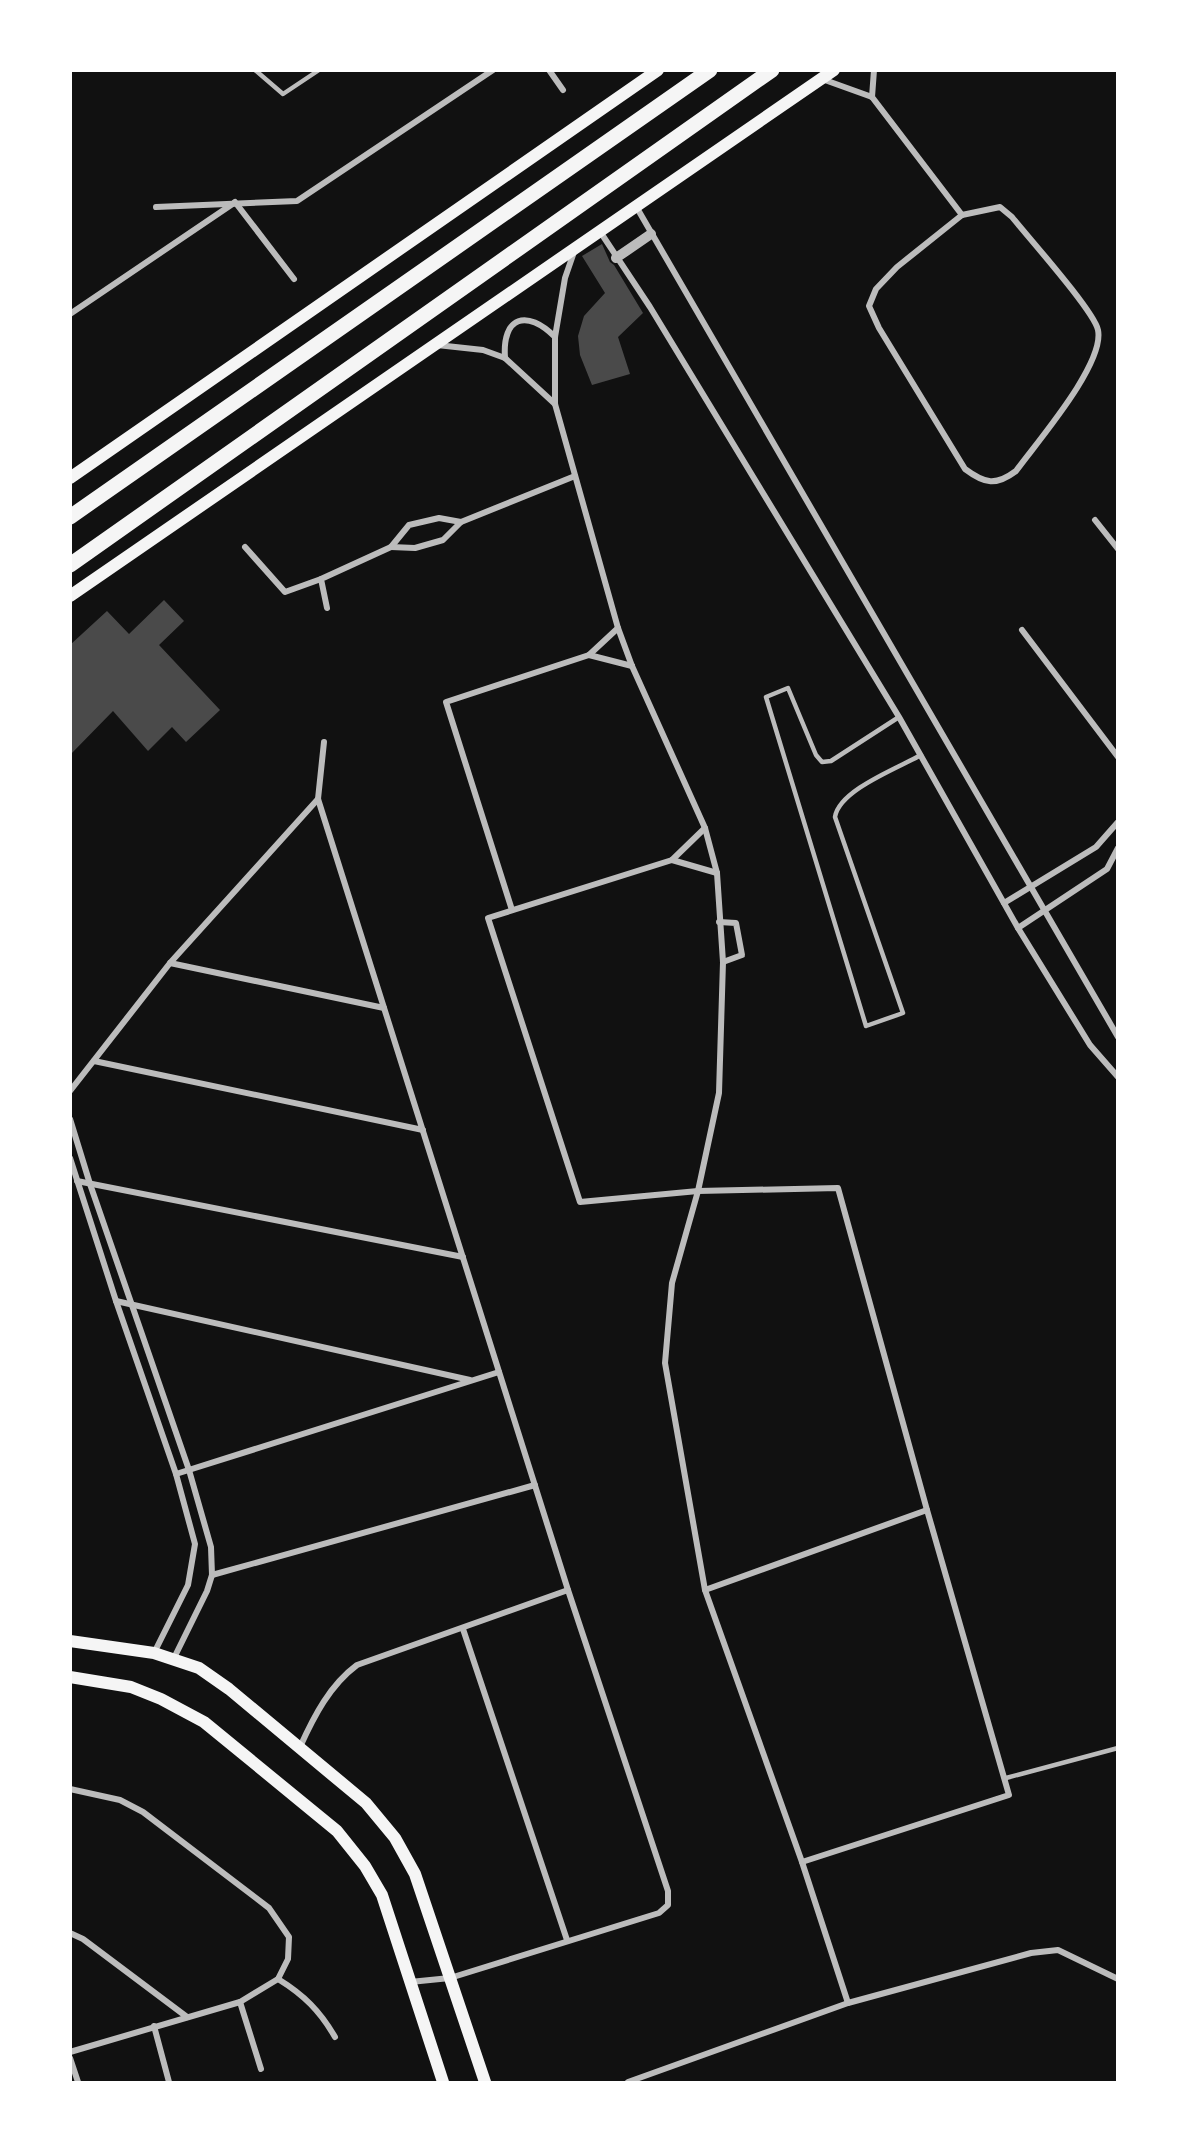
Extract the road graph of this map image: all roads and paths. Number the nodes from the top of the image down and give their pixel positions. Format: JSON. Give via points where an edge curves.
{"nodes":[{"id":1,"x":255,"y":70,"type":"edge"},
{"id":2,"x":319,"y":70,"type":"edge"},
{"id":3,"x":493,"y":70,"type":"edge"},
{"id":4,"x":549,"y":70,"type":"edge"},
{"id":5,"x":658,"y":70,"type":"edge"},
{"id":6,"x":710,"y":70,"type":"edge"},
{"id":7,"x":772,"y":70,"type":"edge"},
{"id":8,"x":834,"y":70,"type":"edge"},
{"id":9,"x":874,"y":70,"type":"edge"},
{"id":10,"x":822,"y":79,"type":"junction"},
{"id":11,"x":563,"y":90,"type":"dead end"},
{"id":12,"x":872,"y":97,"type":"junction"},
{"id":13,"x":235,"y":202,"type":"junction"},
{"id":14,"x":156,"y":207,"type":"dead end"},
{"id":15,"x":637,"y":208,"type":"junction"},
{"id":16,"x":962,"y":216,"type":"junction"},
{"id":17,"x":601,"y":233,"type":"junction"},
{"id":18,"x":651,"y":234,"type":"junction"},
{"id":19,"x":574,"y":252,"type":"junction"},
{"id":20,"x":616,"y":258,"type":"junction"},
{"id":21,"x":294,"y":279,"type":"dead end"},
{"id":22,"x":70,"y":314,"type":"edge"},
{"id":23,"x":555,"y":337,"type":"junction"},
{"id":24,"x":434,"y":345,"type":"junction"},
{"id":25,"x":505,"y":358,"type":"junction"},
{"id":26,"x":555,"y":404,"type":"junction"},
{"id":27,"x":575,"y":476,"type":"junction"},
{"id":28,"x":70,"y":478,"type":"edge"},
{"id":29,"x":70,"y":517,"type":"edge"},
{"id":30,"x":1095,"y":520,"type":"dead end"},
{"id":31,"x":461,"y":522,"type":"junction"},
{"id":32,"x":245,"y":547,"type":"dead end"},
{"id":33,"x":391,"y":547,"type":"junction"},
{"id":34,"x":1118,"y":549,"type":"edge"},
{"id":35,"x":70,"y":565,"type":"edge"},
{"id":36,"x":321,"y":579,"type":"junction"},
{"id":37,"x":70,"y":596,"type":"edge"},
{"id":38,"x":327,"y":608,"type":"dead end"},
{"id":39,"x":618,"y":628,"type":"junction"},
{"id":40,"x":1022,"y":630,"type":"dead end"},
{"id":41,"x":590,"y":655,"type":"junction"},
{"id":42,"x":632,"y":666,"type":"junction"},
{"id":43,"x":899,"y":717,"type":"junction"},
{"id":44,"x":324,"y":742,"type":"dead end"},
{"id":45,"x":921,"y":755,"type":"junction"},
{"id":46,"x":1118,"y":758,"type":"edge"},
{"id":47,"x":318,"y":799,"type":"junction"},
{"id":48,"x":1118,"y":822,"type":"edge"},
{"id":49,"x":705,"y":828,"type":"junction"},
{"id":50,"x":1118,"y":848,"type":"edge"},
{"id":51,"x":672,"y":860,"type":"junction"},
{"id":52,"x":717,"y":873,"type":"junction"},
{"id":53,"x":1031,"y":886,"type":"junction"},
{"id":54,"x":1004,"y":903,"type":"junction"},
{"id":55,"x":512,"y":910,"type":"junction"},
{"id":56,"x":1044,"y":911,"type":"junction"},
{"id":57,"x":719,"y":922,"type":"junction"},
{"id":58,"x":1018,"y":928,"type":"junction"},
{"id":59,"x":723,"y":962,"type":"junction"},
{"id":60,"x":170,"y":963,"type":"junction"},
{"id":61,"x":384,"y":1008,"type":"junction"},
{"id":62,"x":1118,"y":1037,"type":"edge"},
{"id":63,"x":94,"y":1061,"type":"junction"},
{"id":64,"x":1118,"y":1077,"type":"edge"},
{"id":65,"x":70,"y":1091,"type":"edge"},
{"id":66,"x":70,"y":1119,"type":"edge"},
{"id":67,"x":423,"y":1130,"type":"junction"},
{"id":68,"x":70,"y":1158,"type":"edge"},
{"id":69,"x":77,"y":1181,"type":"junction"},
{"id":70,"x":90,"y":1184,"type":"junction"},
{"id":71,"x":698,"y":1191,"type":"junction"},
{"id":72,"x":463,"y":1257,"type":"junction"},
{"id":73,"x":116,"y":1301,"type":"junction"},
{"id":74,"x":132,"y":1305,"type":"junction"},
{"id":75,"x":499,"y":1372,"type":"junction"},
{"id":76,"x":470,"y":1380,"type":"junction"},
{"id":77,"x":189,"y":1470,"type":"junction"},
{"id":78,"x":176,"y":1474,"type":"junction"},
{"id":79,"x":535,"y":1485,"type":"junction"},
{"id":80,"x":927,"y":1510,"type":"junction"},
{"id":81,"x":212,"y":1575,"type":"junction"},
{"id":82,"x":568,"y":1590,"type":"junction"},
{"id":83,"x":705,"y":1590,"type":"junction"},
{"id":84,"x":463,"y":1629,"type":"junction"},
{"id":85,"x":70,"y":1641,"type":"edge"},
{"id":86,"x":154,"y":1653,"type":"junction"},
{"id":87,"x":174,"y":1658,"type":"junction"},
{"id":88,"x":70,"y":1677,"type":"edge"},
{"id":89,"x":300,"y":1747,"type":"junction"},
{"id":90,"x":1118,"y":1748,"type":"edge"},
{"id":91,"x":1005,"y":1778,"type":"junction"},
{"id":92,"x":70,"y":1789,"type":"edge"},
{"id":93,"x":802,"y":1862,"type":"junction"},
{"id":94,"x":70,"y":1933,"type":"edge"},
{"id":95,"x":567,"y":1940,"type":"junction"},
{"id":96,"x":450,"y":1978,"type":"junction"},
{"id":97,"x":278,"y":1979,"type":"junction"},
{"id":98,"x":1118,"y":1979,"type":"edge"},
{"id":99,"x":410,"y":1982,"type":"junction"},
{"id":100,"x":240,"y":2002,"type":"junction"},
{"id":101,"x":848,"y":2003,"type":"junction"},
{"id":102,"x":187,"y":2017,"type":"junction"},
{"id":103,"x":154,"y":2026,"type":"junction"},
{"id":104,"x":335,"y":2037,"type":"dead end"},
{"id":105,"x":70,"y":2052,"type":"edge"},
{"id":106,"x":70,"y":2058,"type":"edge"},
{"id":107,"x":261,"y":2070,"type":"dead end"},
{"id":108,"x":78,"y":2082,"type":"edge"},
{"id":109,"x":169,"y":2082,"type":"edge"},
{"id":110,"x":443,"y":2082,"type":"edge"},
{"id":111,"x":485,"y":2082,"type":"edge"},
{"id":112,"x":628,"y":2082,"type":"edge"}],
"edges":[{"from":1,"to":2,"type":"lane","via":[[283,94]]},
{"from":3,"to":13,"type":"street","via":[[297,201]]},
{"from":4,"to":11,"type":"street"},
{"from":5,"to":28,"type":"main road"},
{"from":6,"to":29,"type":"main road"},
{"from":7,"to":35,"type":"main road"},
{"from":8,"to":10,"type":"main road"},
{"from":9,"to":12,"type":"street"},
{"from":10,"to":12,"type":"street"},
{"from":10,"to":15,"type":"main road"},
{"from":12,"to":16,"type":"street"},
{"from":13,"to":14,"type":"street"},
{"from":13,"to":21,"type":"street"},
{"from":13,"to":22,"type":"street"},
{"from":15,"to":17,"type":"main road"},
{"from":15,"to":18,"type":"street"},
{"from":16,"to":16,"type":"street","via":[[897,267],[876,289],[869,306],[966,469],[981,481],[1002,481],[1016,471],[1085,377],[1094,358],[1098,330],[1094,319],[1012,217],[1000,207]]},
{"from":17,"to":19,"type":"main road"},
{"from":17,"to":20,"type":"street"},
{"from":18,"to":20,"type":"street"},
{"from":18,"to":53,"type":"street"},
{"from":19,"to":23,"type":"street","via":[[565,278]]},
{"from":19,"to":24,"type":"main road"},
{"from":20,"to":43,"type":"street","via":[[650,307]]},
{"from":23,"to":25,"type":"street","via":[[541,323],[524,320],[513,324],[504,340]]},
{"from":23,"to":26,"type":"street"},
{"from":24,"to":25,"type":"street","via":[[483,350]]},
{"from":24,"to":37,"type":"main road"},
{"from":25,"to":26,"type":"street"},
{"from":26,"to":27,"type":"street"},
{"from":27,"to":31,"type":"street"},
{"from":27,"to":39,"type":"street"},
{"from":30,"to":34,"type":"street"},
{"from":31,"to":33,"type":"street","via":[[443,540],[415,548]]},
{"from":31,"to":33,"type":"street","via":[[439,518],[409,525]]},
{"from":32,"to":36,"type":"street","via":[[285,592]]},
{"from":33,"to":36,"type":"street"},
{"from":36,"to":38,"type":"street"},
{"from":39,"to":41,"type":"street"},
{"from":39,"to":42,"type":"street"},
{"from":40,"to":46,"type":"street"},
{"from":41,"to":42,"type":"street"},
{"from":41,"to":55,"type":"street","via":[[446,702]]},
{"from":42,"to":49,"type":"street"},
{"from":43,"to":45,"type":"street"},
{"from":43,"to":45,"type":"lane","via":[[831,761],[822,762],[788,688],[766,697],[866,1026],[903,1013],[835,817],[837,807],[846,796]]},
{"from":44,"to":47,"type":"street"},
{"from":45,"to":54,"type":"street"},
{"from":47,"to":60,"type":"street"},
{"from":47,"to":61,"type":"street"},
{"from":48,"to":53,"type":"street","via":[[1096,847]]},
{"from":49,"to":51,"type":"street"},
{"from":49,"to":52,"type":"street"},
{"from":50,"to":56,"type":"street","via":[[1107,869]]},
{"from":51,"to":52,"type":"street"},
{"from":51,"to":55,"type":"street"},
{"from":52,"to":57,"type":"street"},
{"from":53,"to":54,"type":"street"},
{"from":53,"to":56,"type":"street"},
{"from":54,"to":58,"type":"street"},
{"from":55,"to":71,"type":"street","via":[[488,918],[580,1202]]},
{"from":56,"to":58,"type":"street"},
{"from":56,"to":62,"type":"street"},
{"from":57,"to":59,"type":"street"},
{"from":57,"to":59,"type":"street","via":[[736,923],[742,955]]},
{"from":58,"to":64,"type":"street","via":[[1090,1045]]},
{"from":59,"to":71,"type":"street","via":[[719,1093]]},
{"from":60,"to":61,"type":"street"},
{"from":60,"to":63,"type":"street"},
{"from":61,"to":67,"type":"street"},
{"from":63,"to":65,"type":"street"},
{"from":63,"to":67,"type":"street"},
{"from":66,"to":70,"type":"street"},
{"from":67,"to":72,"type":"street"},
{"from":68,"to":69,"type":"street"},
{"from":69,"to":70,"type":"street"},
{"from":69,"to":73,"type":"street"},
{"from":70,"to":72,"type":"street"},
{"from":70,"to":74,"type":"street"},
{"from":71,"to":80,"type":"street","via":[[837,1188]]},
{"from":71,"to":83,"type":"street","via":[[672,1283],[665,1363]]},
{"from":72,"to":75,"type":"street"},
{"from":73,"to":74,"type":"street"},
{"from":73,"to":78,"type":"street"},
{"from":74,"to":76,"type":"street"},
{"from":74,"to":77,"type":"street"},
{"from":75,"to":76,"type":"street"},
{"from":75,"to":79,"type":"street"},
{"from":76,"to":77,"type":"street"},
{"from":77,"to":78,"type":"street"},
{"from":77,"to":81,"type":"street","via":[[211,1547]]},
{"from":78,"to":86,"type":"street","via":[[195,1544],[193,1565],[180,1603]]},
{"from":79,"to":81,"type":"street"},
{"from":79,"to":82,"type":"street"},
{"from":80,"to":83,"type":"street"},
{"from":80,"to":91,"type":"street"},
{"from":81,"to":87,"type":"street"},
{"from":82,"to":84,"type":"street"},
{"from":82,"to":95,"type":"street","via":[[668,1891],[668,1905],[659,1913]]},
{"from":83,"to":93,"type":"street"},
{"from":84,"to":89,"type":"street","via":[[357,1665],[340,1677]]},
{"from":84,"to":95,"type":"street"},
{"from":85,"to":86,"type":"main road"},
{"from":86,"to":87,"type":"main road"},
{"from":87,"to":89,"type":"main road","via":[[198,1668],[229,1689]]},
{"from":88,"to":99,"type":"main road","via":[[131,1687],[204,1722],[337,1831],[365,1866],[382,1896]]},
{"from":89,"to":96,"type":"main road","via":[[366,1803],[395,1838],[415,1874]]},
{"from":90,"to":91,"type":"lane"},
{"from":91,"to":93,"type":"street","via":[[1009,1795]]},
{"from":92,"to":97,"type":"street","via":[[120,1800],[143,1812],[269,1908],[289,1937],[288,1959]]},
{"from":93,"to":101,"type":"street"},
{"from":94,"to":102,"type":"street"},
{"from":95,"to":96,"type":"street"},
{"from":96,"to":99,"type":"street"},
{"from":96,"to":111,"type":"main road"},
{"from":97,"to":100,"type":"street"},
{"from":97,"to":104,"type":"street","via":[[302,1994]]},
{"from":98,"to":101,"type":"street","via":[[1058,1950],[1031,1953]]},
{"from":99,"to":110,"type":"main road"},
{"from":100,"to":102,"type":"street"},
{"from":100,"to":107,"type":"street"},
{"from":101,"to":112,"type":"street"},
{"from":102,"to":103,"type":"street"},
{"from":103,"to":105,"type":"street"},
{"from":103,"to":109,"type":"street"},
{"from":106,"to":108,"type":"street"}]}
